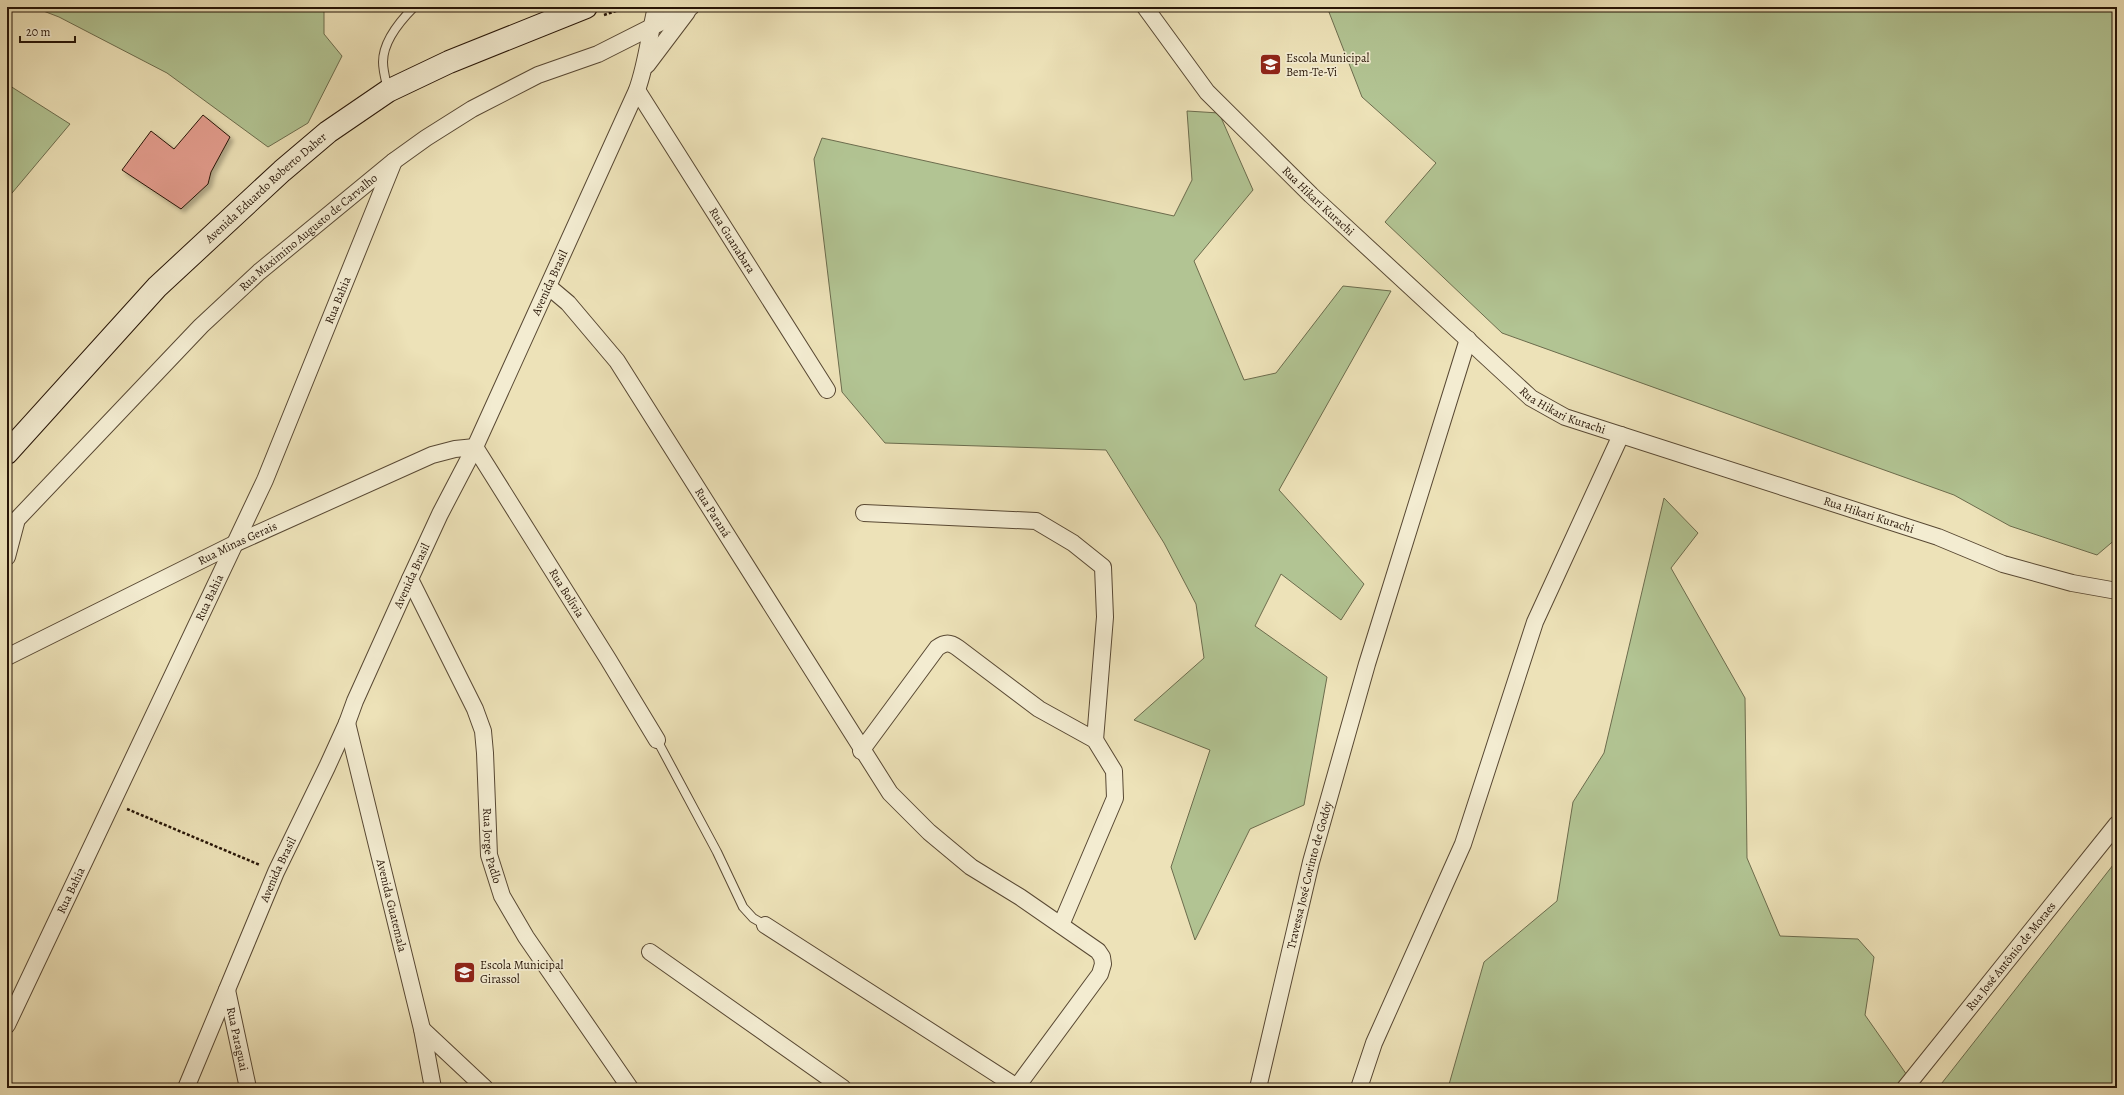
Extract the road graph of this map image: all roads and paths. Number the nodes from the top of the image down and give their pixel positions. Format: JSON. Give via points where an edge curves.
{"nodes":[{"id":1,"x":414,"y":7,"type":"edge"},
{"id":2,"x":628,"y":7,"type":"edge"},
{"id":3,"x":656,"y":7,"type":"edge"},
{"id":4,"x":691,"y":7,"type":"edge"},
{"id":5,"x":1145,"y":7,"type":"edge"},
{"id":6,"x":593,"y":12,"type":"edge"},
{"id":7,"x":651,"y":29,"type":"junction"},
{"id":8,"x":646,"y":66,"type":"junction"},
{"id":9,"x":638,"y":90,"type":"junction"},
{"id":10,"x":388,"y":91,"type":"junction"},
{"id":11,"x":394,"y":161,"type":"junction"},
{"id":12,"x":549,"y":287,"type":"junction"},
{"id":13,"x":1468,"y":339,"type":"junction"},
{"id":14,"x":827,"y":390,"type":"dead end"},
{"id":15,"x":1621,"y":435,"type":"junction"},
{"id":16,"x":474,"y":447,"type":"junction"},
{"id":17,"x":7,"y":453,"type":"edge"},
{"id":18,"x":864,"y":512,"type":"dead end"},
{"id":19,"x":11,"y":526,"type":"edge"},
{"id":20,"x":234,"y":544,"type":"junction"},
{"id":21,"x":7,"y":557,"type":"edge"},
{"id":22,"x":410,"y":580,"type":"junction"},
{"id":23,"x":2117,"y":591,"type":"edge"},
{"id":24,"x":7,"y":657,"type":"edge"},
{"id":25,"x":347,"y":723,"type":"junction"},
{"id":26,"x":657,"y":740,"type":"joint"},
{"id":27,"x":1095,"y":740,"type":"junction"},
{"id":28,"x":861,"y":750,"type":"junction"},
{"id":29,"x":113,"y":804,"type":"junction"},
{"id":30,"x":2117,"y":824,"type":"edge"},
{"id":31,"x":276,"y":872,"type":"junction"},
{"id":32,"x":765,"y":925,"type":"joint"},
{"id":33,"x":1061,"y":925,"type":"junction"},
{"id":34,"x":650,"y":952,"type":"dead end"},
{"id":35,"x":227,"y":990,"type":"junction"},
{"id":36,"x":7,"y":1025,"type":"edge"},
{"id":37,"x":422,"y":1030,"type":"junction"},
{"id":38,"x":1017,"y":1087,"type":"edge"},
{"id":39,"x":186,"y":1088,"type":"edge"},
{"id":40,"x":248,"y":1088,"type":"edge"},
{"id":41,"x":433,"y":1088,"type":"edge"},
{"id":42,"x":485,"y":1088,"type":"edge"},
{"id":43,"x":630,"y":1088,"type":"edge"},
{"id":44,"x":842,"y":1088,"type":"edge"},
{"id":45,"x":1258,"y":1088,"type":"edge"},
{"id":46,"x":1359,"y":1088,"type":"edge"},
{"id":47,"x":1905,"y":1088,"type":"edge"}],
"edges":[{"from":1,"to":10,"type":"lane","via":[[402,19],[389,40],[383,62]]},
{"from":2,"to":6,"type":"path"},
{"from":3,"to":7,"type":"street"},
{"from":4,"to":7,"type":"street","name":"Rua Maximino Augusto de Carvalho"},
{"from":4,"to":8,"type":"street","name":"Avenida Brasil"},
{"from":5,"to":13,"type":"street","name":"Rua Hikari Kurachi","via":[[1207,92],[1311,195]]},
{"from":6,"to":10,"type":"main road","name":"Avenida Eduardo Roberto Daher","via":[[449,62]]},
{"from":7,"to":8,"type":"street","name":"Avenida Brasil"},
{"from":7,"to":11,"type":"street","name":"Rua Maximino Augusto de Carvalho","via":[[598,54],[538,75],[472,109]]},
{"from":8,"to":9,"type":"street","name":"Avenida Brasil"},
{"from":9,"to":12,"type":"street","name":"Avenida Brasil"},
{"from":9,"to":14,"type":"street","name":"Rua Guanabara"},
{"from":10,"to":17,"type":"main road","name":"Avenida Eduardo Roberto Daher","via":[[328,132],[282,171],[157,287]]},
{"from":11,"to":19,"type":"street","name":"Rua Maximino Augusto de Carvalho","via":[[259,272],[207,320]]},
{"from":11,"to":20,"type":"street","name":"Rua Bahia","via":[[265,480]]},
{"from":12,"to":16,"type":"street","name":"Avenida Brasil"},
{"from":12,"to":28,"type":"street","name":"Rua Paraná","via":[[568,303],[617,361]]},
{"from":13,"to":15,"type":"street","name":"Rua Hikari Kurachi","via":[[1531,398],[1565,417]]},
{"from":13,"to":45,"type":"street","name":"Travessa José Corinto de Godóy","via":[[1366,664],[1311,862]]},
{"from":15,"to":23,"type":"street","name":"Rua Hikari Kurachi","via":[[1938,537],[2003,564],[2072,583]]},
{"from":15,"to":46,"type":"street","via":[[1535,622],[1463,844],[1374,1043]]},
{"from":16,"to":20,"type":"street","name":"Rua Minas Gerais","via":[[432,455]]},
{"from":16,"to":22,"type":"street","name":"Avenida Brasil"},
{"from":16,"to":26,"type":"street","name":"Rua Bolívia"},
{"from":18,"to":27,"type":"street","via":[[1036,521],[1073,543],[1103,567],[1105,617]]},
{"from":19,"to":21,"type":"street"},
{"from":20,"to":24,"type":"street","name":"Rua Minas Gerais"},
{"from":20,"to":29,"type":"street","name":"Rua Bahia"},
{"from":22,"to":25,"type":"street","name":"Avenida Brasil","via":[[354,701]]},
{"from":22,"to":43,"type":"street","name":"Rua Jorge Padlo","via":[[475,709],[483,731],[489,855],[502,896],[526,938]]},
{"from":25,"to":31,"type":"street","name":"Avenida Brasil"},
{"from":25,"to":37,"type":"street","name":"Avenida Guatemala"},
{"from":26,"to":32,"type":"lane","via":[[717,852],[743,907],[753,918]]},
{"from":27,"to":28,"type":"street","via":[[1039,709],[951,643],[944,643],[937,648]]},
{"from":27,"to":33,"type":"street","via":[[1114,771],[1115,798]]},
{"from":28,"to":33,"type":"street","name":"Rua Paraná","via":[[890,794],[929,832],[971,867]]},
{"from":29,"to":31,"type":"path"},
{"from":29,"to":36,"type":"street","name":"Rua Bahia"},
{"from":30,"to":47,"type":"street","name":"Rua José Antônio de Moraes"},
{"from":31,"to":35,"type":"street","name":"Avenida Brasil"},
{"from":32,"to":38,"type":"street"},
{"from":33,"to":38,"type":"street","name":"Rua Paraná","via":[[1098,951],[1104,964],[1100,974]]},
{"from":34,"to":44,"type":"street"},
{"from":35,"to":39,"type":"street","name":"Avenida Brasil"},
{"from":35,"to":40,"type":"street","name":"Rua Paraguai"},
{"from":37,"to":41,"type":"street","name":"Avenida Guatemala"},
{"from":37,"to":42,"type":"street"}]}
